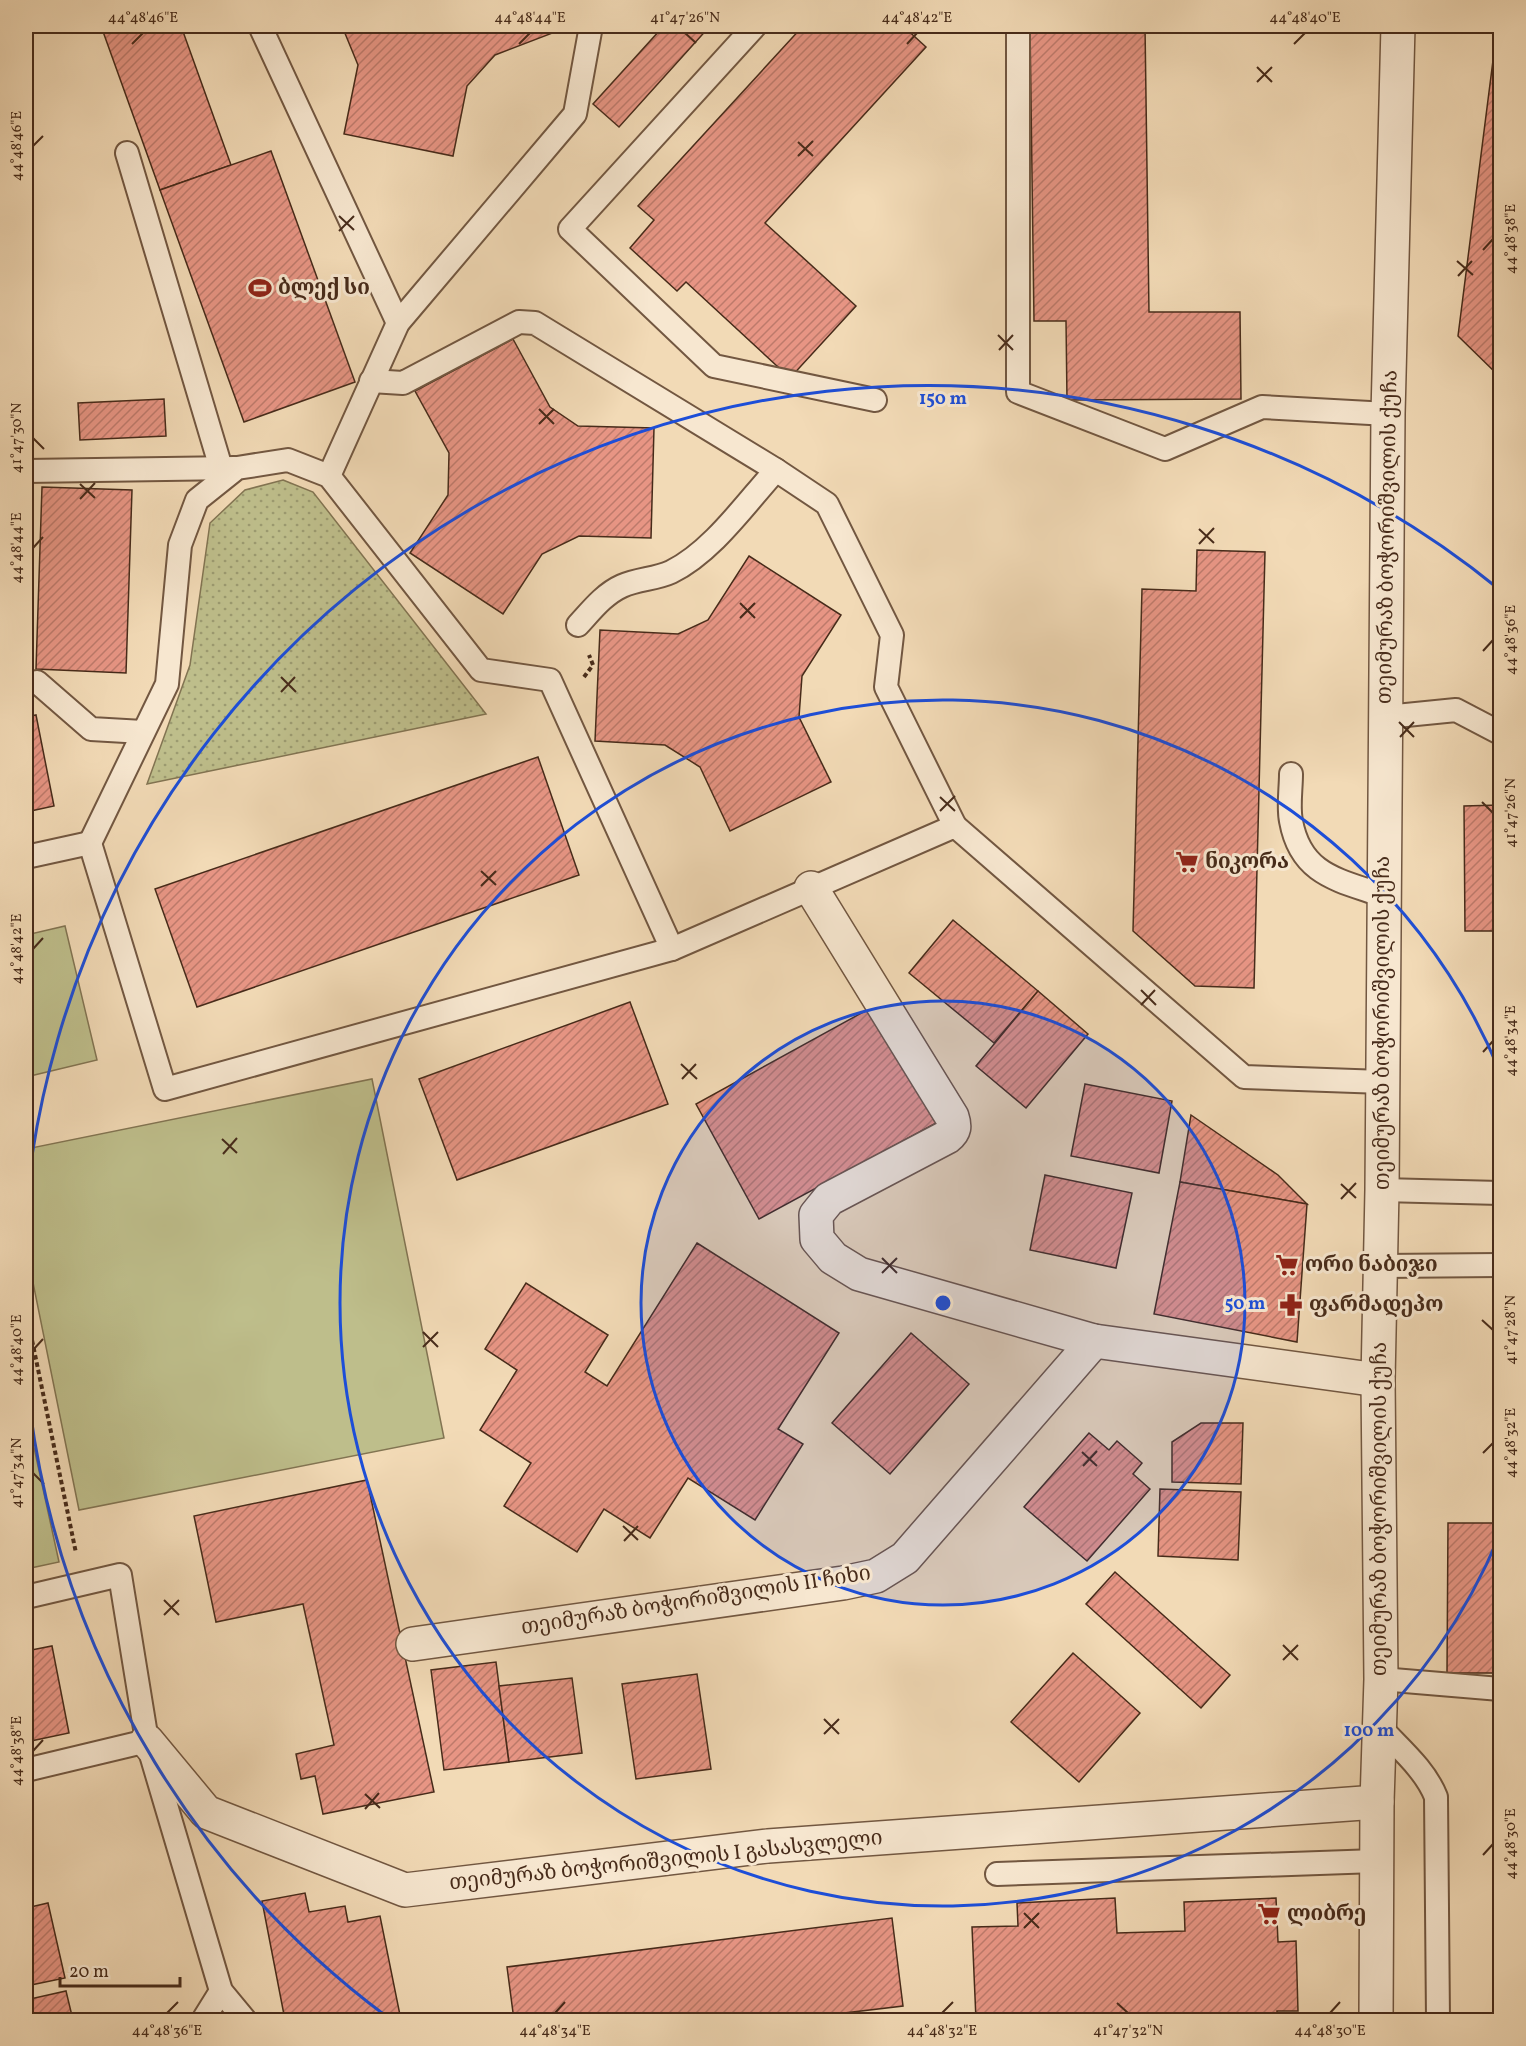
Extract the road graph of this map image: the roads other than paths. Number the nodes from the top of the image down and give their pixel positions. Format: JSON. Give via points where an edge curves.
{"nodes":[{"id":1,"x":260,"y":26,"type":"edge"},
{"id":2,"x":591,"y":26,"type":"edge"},
{"id":3,"x":755,"y":26,"type":"edge"},
{"id":4,"x":1018,"y":26,"type":"edge"},
{"id":5,"x":1398,"y":26,"type":"edge"},
{"id":6,"x":127,"y":153,"type":"dead end"},
{"id":7,"x":398,"y":323,"type":"junction"},
{"id":8,"x":371,"y":381,"type":"junction"},
{"id":9,"x":875,"y":400,"type":"dead end"},
{"id":10,"x":1388,"y":414,"type":"junction"},
{"id":11,"x":229,"y":468,"type":"junction"},
{"id":12,"x":776,"y":470,"type":"junction"},
{"id":13,"x":26,"y":471,"type":"edge"},
{"id":14,"x":329,"y":476,"type":"junction"},
{"id":15,"x":578,"y":625,"type":"dead end"},
{"id":16,"x":26,"y":684,"type":"edge"},
{"id":17,"x":1386,"y":717,"type":"junction"},
{"id":18,"x":143,"y":732,"type":"junction"},
{"id":19,"x":1500,"y":733,"type":"edge"},
{"id":20,"x":1291,"y":774,"type":"dead end"},
{"id":21,"x":955,"y":826,"type":"junction"},
{"id":22,"x":90,"y":843,"type":"junction"},
{"id":23,"x":26,"y":857,"type":"edge"},
{"id":24,"x":811,"y":888,"type":"junction"},
{"id":25,"x":1384,"y":896,"type":"junction"},
{"id":26,"x":672,"y":949,"type":"junction"},
{"id":27,"x":1383,"y":1082,"type":"junction"},
{"id":28,"x":1382,"y":1190,"type":"junction"},
{"id":29,"x":1500,"y":1193,"type":"edge"},
{"id":30,"x":1500,"y":1265,"type":"edge"},
{"id":31,"x":1381,"y":1266,"type":"junction"},
{"id":32,"x":1094,"y":1341,"type":"junction"},
{"id":33,"x":1378,"y":1380,"type":"junction"},
{"id":34,"x":26,"y":1597,"type":"edge"},
{"id":35,"x":413,"y":1644,"type":"dead end"},
{"id":36,"x":1381,"y":1679,"type":"junction"},
{"id":37,"x":1500,"y":1689,"type":"edge"},
{"id":38,"x":1379,"y":1726,"type":"junction"},
{"id":39,"x":147,"y":1741,"type":"junction"},
{"id":40,"x":26,"y":1770,"type":"edge"},
{"id":41,"x":1377,"y":1802,"type":"junction"},
{"id":42,"x":1376,"y":1861,"type":"junction"},
{"id":43,"x":997,"y":1874,"type":"dead end"},
{"id":44,"x":221,"y":1991,"type":"junction"},
{"id":45,"x":203,"y":2020,"type":"edge"},
{"id":46,"x":245,"y":2020,"type":"edge"},
{"id":47,"x":1376,"y":2020,"type":"edge"},
{"id":48,"x":1438,"y":2020,"type":"edge"}],
"edges":[{"from":1,"to":7,"type":"lane"},
{"from":2,"to":7,"type":"lane","via":[[575,114]]},
{"from":3,"to":9,"type":"lane","via":[[570,229],[714,366]]},
{"from":4,"to":10,"type":"lane","via":[[1018,392],[1166,449],[1262,407]]},
{"from":5,"to":10,"type":"street","name":"თეიმურაზ ბოჭორიშვილის ქუჩა"},
{"from":6,"to":11,"type":"lane"},
{"from":7,"to":8,"type":"lane"},
{"from":8,"to":12,"type":"lane","via":[[403,383],[519,322],[535,323]]},
{"from":8,"to":14,"type":"lane"},
{"from":10,"to":17,"type":"street","name":"თეიმურაზ ბოჭორიშვილის ქუჩა"},
{"from":11,"to":13,"type":"lane"},
{"from":11,"to":14,"type":"lane","via":[[288,460]]},
{"from":11,"to":18,"type":"lane","via":[[197,500],[180,545],[167,684]]},
{"from":12,"to":15,"type":"lane","via":[[696,555],[670,572],[622,586],[597,604]]},
{"from":12,"to":21,"type":"lane","via":[[827,504],[892,635],[886,687]]},
{"from":14,"to":26,"type":"lane","via":[[481,670],[550,680]]},
{"from":16,"to":18,"type":"lane","via":[[37,682],[91,729]]},
{"from":17,"to":19,"type":"lane","via":[[1456,710]]},
{"from":17,"to":25,"type":"street","name":"თეიმურაზ ბოჭორიშვილის ქუჩა"},
{"from":18,"to":22,"type":"lane"},
{"from":20,"to":25,"type":"lane","via":[[1291,821],[1311,864],[1329,877]]},
{"from":21,"to":24,"type":"lane"},
{"from":21,"to":27,"type":"lane","via":[[1244,1077]]},
{"from":22,"to":23,"type":"lane"},
{"from":22,"to":26,"type":"lane","via":[[165,1089]]},
{"from":24,"to":26,"type":"lane"},
{"from":24,"to":32,"type":"street","via":[[955,1125],[947,1137],[829,1199],[816,1215],[817,1239],[833,1258],[859,1274]]},
{"from":25,"to":27,"type":"street","name":"თეიმურაზ ბოჭორიშვილის ქუჩა"},
{"from":27,"to":28,"type":"street","name":"თეიმურაზ ბოჭორიშვილის ქუჩა"},
{"from":28,"to":29,"type":"lane"},
{"from":28,"to":31,"type":"street","name":"თეიმურაზ ბოჭორიშვილის ქუჩა"},
{"from":30,"to":31,"type":"lane"},
{"from":31,"to":33,"type":"street","name":"თეიმურაზ ბოჭორიშვილის ქუჩა"},
{"from":32,"to":33,"type":"street"},
{"from":32,"to":35,"type":"street","name":"თეიმურაზ ბოჭორიშვილის II ჩიხი","via":[[905,1558],[876,1576]]},
{"from":33,"to":36,"type":"street","name":"თეიმურაზ ბოჭორიშვილის ქუჩა"},
{"from":34,"to":39,"type":"lane","via":[[120,1575]]},
{"from":36,"to":37,"type":"lane"},
{"from":36,"to":38,"type":"street","name":"თეიმურაზ ბოჭორიშვილის ქუჩა"},
{"from":38,"to":41,"type":"street","name":"თეიმურაზ ბოჭორიშვილის ქუჩა"},
{"from":38,"to":48,"type":"lane","via":[[1423,1774],[1436,1797]]},
{"from":39,"to":40,"type":"lane"},
{"from":39,"to":41,"type":"street","name":"თეიმურაზ ბოჭორიშვილის I გასასვლელი","via":[[206,1812],[405,1890],[768,1846]]},
{"from":39,"to":44,"type":"lane"},
{"from":41,"to":42,"type":"street","name":"თეიმურაზ ბოჭორიშვილის ქუჩა"},
{"from":42,"to":43,"type":"lane"},
{"from":42,"to":47,"type":"street","name":"თეიმურაზ ბოჭორიშვილის ქუჩა"},
{"from":44,"to":45,"type":"lane"},
{"from":44,"to":46,"type":"lane"}]}
